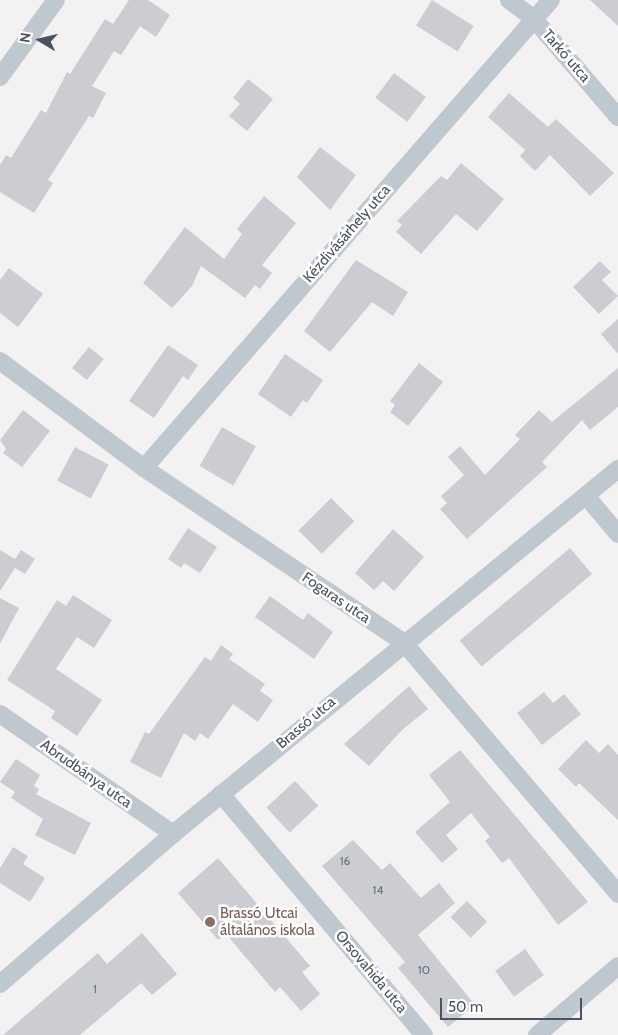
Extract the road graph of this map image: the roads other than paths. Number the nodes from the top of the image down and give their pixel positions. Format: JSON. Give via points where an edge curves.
{"nodes":[{"id":1,"x":56,"y":0,"type":"edge"},
{"id":2,"x":509,"y":0,"type":"edge"},
{"id":3,"x":551,"y":0,"type":"edge"},
{"id":4,"x":534,"y":19,"type":"junction"},
{"id":5,"x":0,"y":77,"type":"edge"},
{"id":6,"x":618,"y":117,"type":"edge"},
{"id":7,"x":0,"y":361,"type":"edge"},
{"id":8,"x":144,"y":468,"type":"junction"},
{"id":9,"x":618,"y":469,"type":"edge"},
{"id":10,"x":587,"y":496,"type":"junction"},
{"id":11,"x":618,"y":534,"type":"edge"},
{"id":12,"x":404,"y":643,"type":"junction"},
{"id":13,"x":0,"y":714,"type":"edge"},
{"id":14,"x":221,"y":794,"type":"junction"},
{"id":15,"x":173,"y":834,"type":"junction"},
{"id":16,"x":618,"y":894,"type":"edge"},
{"id":17,"x":618,"y":966,"type":"edge"},
{"id":18,"x":0,"y":984,"type":"edge"},
{"id":19,"x":424,"y":1035,"type":"edge"},
{"id":20,"x":537,"y":1035,"type":"edge"}],
"edges":[{"from":1,"to":5,"type":"street"},
{"from":2,"to":4,"type":"street","name":"Tarkő utca"},
{"from":3,"to":4,"type":"street","name":"Kézdivásárhely utca"},
{"from":4,"to":6,"type":"street","name":"Tarkő utca"},
{"from":4,"to":8,"type":"street","name":"Kézdivásárhely utca"},
{"from":7,"to":8,"type":"street","name":"Fogaras utca"},
{"from":8,"to":12,"type":"street","name":"Fogaras utca"},
{"from":9,"to":10,"type":"street","name":"Brassó utca"},
{"from":10,"to":11,"type":"street"},
{"from":10,"to":12,"type":"street","name":"Brassó utca"},
{"from":12,"to":14,"type":"street","name":"Brassó utca"},
{"from":12,"to":16,"type":"street","name":"Fogaras utca"},
{"from":13,"to":15,"type":"street","name":"Abrudbánya utca"},
{"from":14,"to":15,"type":"street","name":"Brassó utca"},
{"from":14,"to":19,"type":"street","name":"Orsovahida utca"},
{"from":15,"to":18,"type":"street","name":"Brassó utca"},
{"from":17,"to":20,"type":"street"}]}
